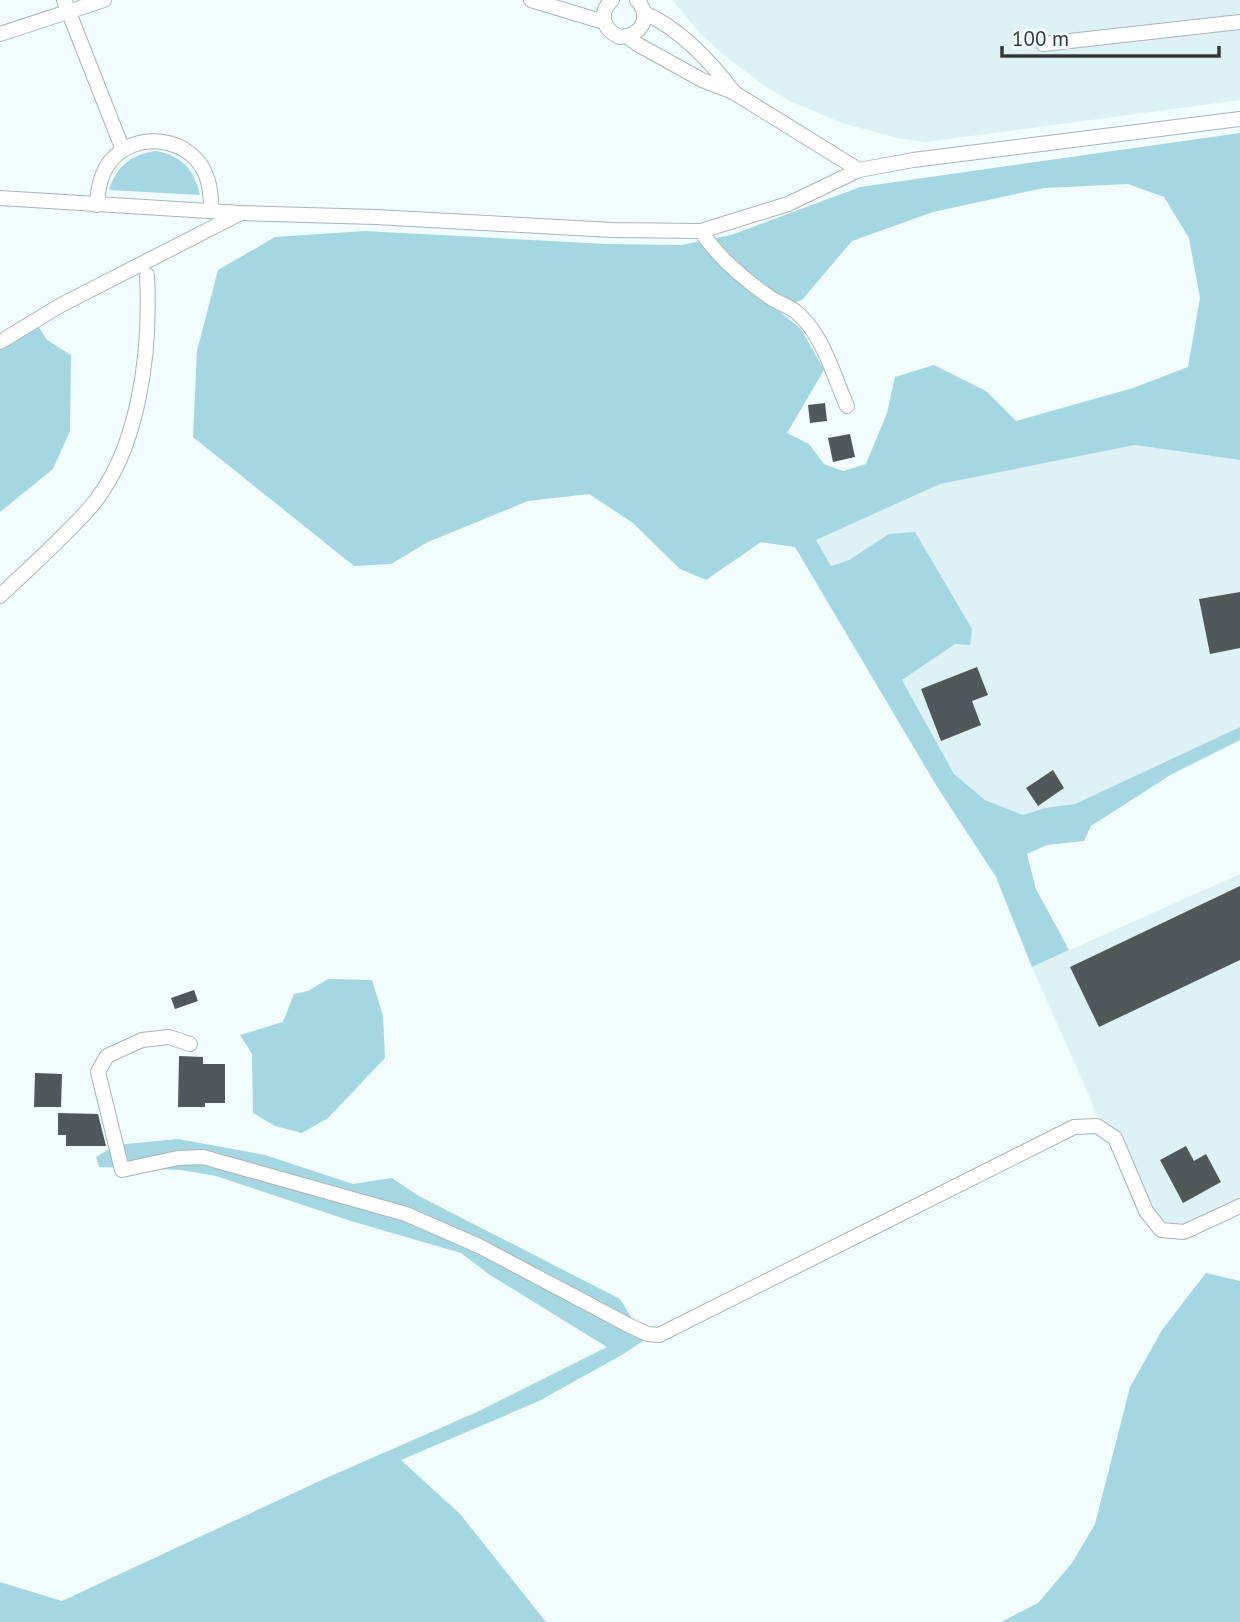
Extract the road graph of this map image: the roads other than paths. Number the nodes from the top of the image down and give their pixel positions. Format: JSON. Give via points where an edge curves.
{"nodes":[{"id":1,"x":104,"y":0,"type":"edge"},
{"id":2,"x":531,"y":0,"type":"edge"},
{"id":3,"x":612,"y":0,"type":"edge"},
{"id":4,"x":66,"y":6,"type":"edge"},
{"id":5,"x":641,"y":6,"type":"edge"},
{"id":6,"x":604,"y":22,"type":"junction"},
{"id":7,"x":1240,"y":22,"type":"edge"},
{"id":8,"x":0,"y":34,"type":"edge"},
{"id":9,"x":628,"y":37,"type":"junction"},
{"id":10,"x":1043,"y":44,"type":"dead end"},
{"id":11,"x":733,"y":92,"type":"junction"},
{"id":12,"x":1240,"y":119,"type":"edge"},
{"id":13,"x":123,"y":150,"type":"junction"},
{"id":14,"x":859,"y":170,"type":"junction"},
{"id":15,"x":0,"y":198,"type":"edge"},
{"id":16,"x":97,"y":205,"type":"junction"},
{"id":17,"x":211,"y":211,"type":"junction"},
{"id":18,"x":241,"y":213,"type":"junction"},
{"id":19,"x":701,"y":231,"type":"junction"},
{"id":20,"x":147,"y":275,"type":"dead end"},
{"id":21,"x":0,"y":342,"type":"edge"},
{"id":22,"x":847,"y":406,"type":"dead end"},
{"id":23,"x":0,"y":596,"type":"edge"},
{"id":24,"x":190,"y":1044,"type":"dead end"},
{"id":25,"x":1240,"y":1206,"type":"edge"}],
"edges":[{"from":1,"to":4,"type":"street"},
{"from":2,"to":6,"type":"street"},
{"from":3,"to":6,"type":"street","via":[[605,8]]},
{"from":4,"to":8,"type":"street"},
{"from":4,"to":13,"type":"street"},
{"from":5,"to":9,"type":"street","via":[[641,28]]},
{"from":5,"to":11,"type":"street","via":[[715,66]]},
{"from":6,"to":9,"type":"street","via":[[613,34]]},
{"from":7,"to":10,"type":"street"},
{"from":9,"to":11,"type":"street","via":[[702,80]]},
{"from":11,"to":14,"type":"street"},
{"from":12,"to":14,"type":"street"},
{"from":13,"to":16,"type":"street","via":[[103,174]]},
{"from":13,"to":17,"type":"street","via":[[155,140],[187,151],[207,178]]},
{"from":14,"to":19,"type":"street","via":[[788,204]]},
{"from":15,"to":16,"type":"street"},
{"from":16,"to":17,"type":"street"},
{"from":17,"to":18,"type":"street"},
{"from":18,"to":19,"type":"street"},
{"from":18,"to":21,"type":"street","via":[[61,305]]},
{"from":19,"to":22,"type":"street","via":[[727,263],[794,311],[814,332]]},
{"from":20,"to":23,"type":"street","via":[[149,305],[139,401],[118,462],[90,509]]},
{"from":24,"to":25,"type":"street","via":[[169,1037],[142,1040],[107,1056],[99,1072],[122,1170],[203,1157],[406,1214],[648,1334],[659,1335],[1074,1128],[1097,1126],[1115,1138],[1146,1211],[1161,1230],[1184,1232]]}]}
